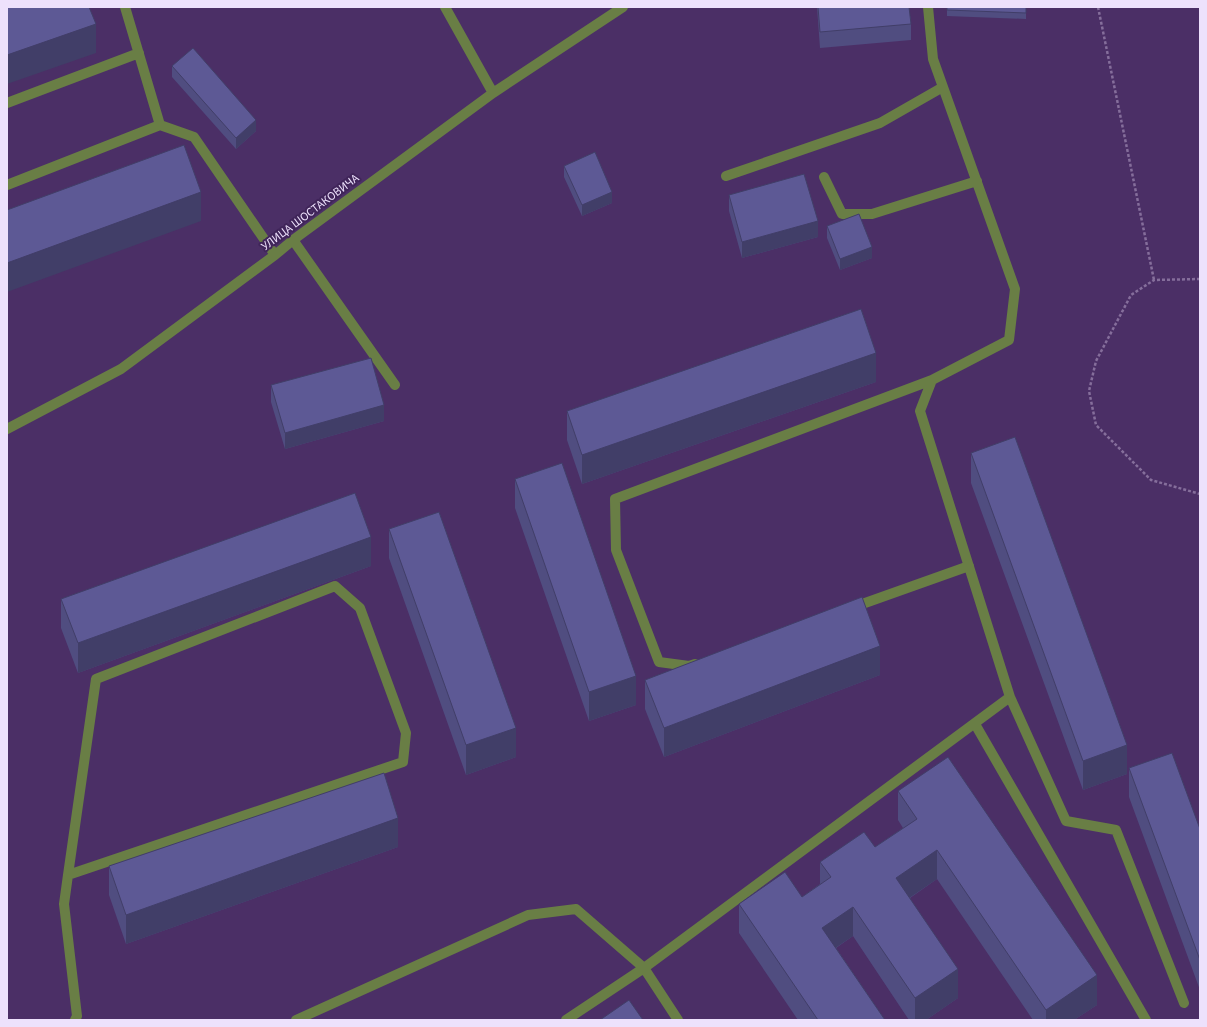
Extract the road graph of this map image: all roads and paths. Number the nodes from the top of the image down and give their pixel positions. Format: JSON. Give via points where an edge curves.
{"nodes":[{"id":1,"x":125,"y":7,"type":"edge"},
{"id":2,"x":445,"y":7,"type":"edge"},
{"id":3,"x":623,"y":7,"type":"edge"},
{"id":4,"x":928,"y":7,"type":"edge"},
{"id":5,"x":1098,"y":7,"type":"edge"},
{"id":6,"x":138,"y":53,"type":"junction"},
{"id":7,"x":943,"y":87,"type":"junction"},
{"id":8,"x":493,"y":93,"type":"junction"},
{"id":9,"x":7,"y":103,"type":"edge"},
{"id":10,"x":160,"y":125,"type":"junction"},
{"id":11,"x":726,"y":176,"type":"dead end"},
{"id":12,"x":824,"y":177,"type":"dead end"},
{"id":13,"x":977,"y":181,"type":"junction"},
{"id":14,"x":7,"y":186,"type":"edge"},
{"id":15,"x":293,"y":240,"type":"junction"},
{"id":16,"x":275,"y":255,"type":"junction"},
{"id":17,"x":1200,"y":279,"type":"edge"},
{"id":18,"x":1154,"y":280,"type":"junction"},
{"id":19,"x":932,"y":380,"type":"junction"},
{"id":20,"x":394,"y":385,"type":"dead end"},
{"id":21,"x":7,"y":429,"type":"edge"},
{"id":22,"x":1200,"y":494,"type":"edge"},
{"id":23,"x":969,"y":566,"type":"junction"},
{"id":24,"x":844,"y":611,"type":"edge"},
{"id":25,"x":703,"y":661,"type":"edge"},
{"id":26,"x":1010,"y":697,"type":"junction"},
{"id":27,"x":975,"y":724,"type":"junction"},
{"id":28,"x":68,"y":875,"type":"junction"},
{"id":29,"x":644,"y":968,"type":"junction"},
{"id":30,"x":1184,"y":1003,"type":"dead end"},
{"id":31,"x":75,"y":1020,"type":"edge"},
{"id":32,"x":296,"y":1020,"type":"edge"},
{"id":33,"x":566,"y":1020,"type":"edge"},
{"id":34,"x":678,"y":1020,"type":"edge"},
{"id":35,"x":1146,"y":1020,"type":"edge"}],
"edges":[{"from":1,"to":6,"type":"street"},
{"from":2,"to":8,"type":"street"},
{"from":3,"to":8,"type":"street","name":"УЛИЦА ШОСТАКОВИЧА"},
{"from":4,"to":7,"type":"street","via":[[933,59]]},
{"from":5,"to":18,"type":"path"},
{"from":6,"to":9,"type":"street"},
{"from":6,"to":10,"type":"street"},
{"from":7,"to":11,"type":"street","via":[[880,123]]},
{"from":7,"to":13,"type":"street"},
{"from":8,"to":15,"type":"street","name":"УЛИЦА ШОСТАКОВИЧА"},
{"from":10,"to":14,"type":"street"},
{"from":10,"to":16,"type":"street","via":[[194,137]]},
{"from":12,"to":13,"type":"street","via":[[842,214],[872,214]]},
{"from":13,"to":19,"type":"street","via":[[1015,289],[1009,340]]},
{"from":15,"to":16,"type":"street","name":"УЛИЦА ШОСТАКОВИЧА"},
{"from":15,"to":20,"type":"street"},
{"from":16,"to":21,"type":"street","name":"УЛИЦА ШОСТАКОВИЧА","via":[[121,369]]},
{"from":17,"to":18,"type":"path"},
{"from":18,"to":22,"type":"path","via":[[1130,295],[1096,362],[1089,391],[1096,425],[1151,480]]},
{"from":19,"to":23,"type":"street","via":[[920,411]]},
{"from":19,"to":25,"type":"street","via":[[615,499],[616,550],[659,662],[689,666]]},
{"from":23,"to":24,"type":"street"},
{"from":23,"to":26,"type":"street"},
{"from":26,"to":27,"type":"street"},
{"from":26,"to":30,"type":"street","via":[[1066,821],[1116,830]]},
{"from":27,"to":29,"type":"street"},
{"from":27,"to":35,"type":"street"},
{"from":28,"to":28,"type":"street","via":[[96,679],[335,586],[360,608],[406,732],[403,762]]},
{"from":28,"to":31,"type":"street","via":[[64,904],[77,1016]]},
{"from":29,"to":32,"type":"street","via":[[576,909],[528,915]]},
{"from":29,"to":33,"type":"street"},
{"from":29,"to":34,"type":"street"}]}
